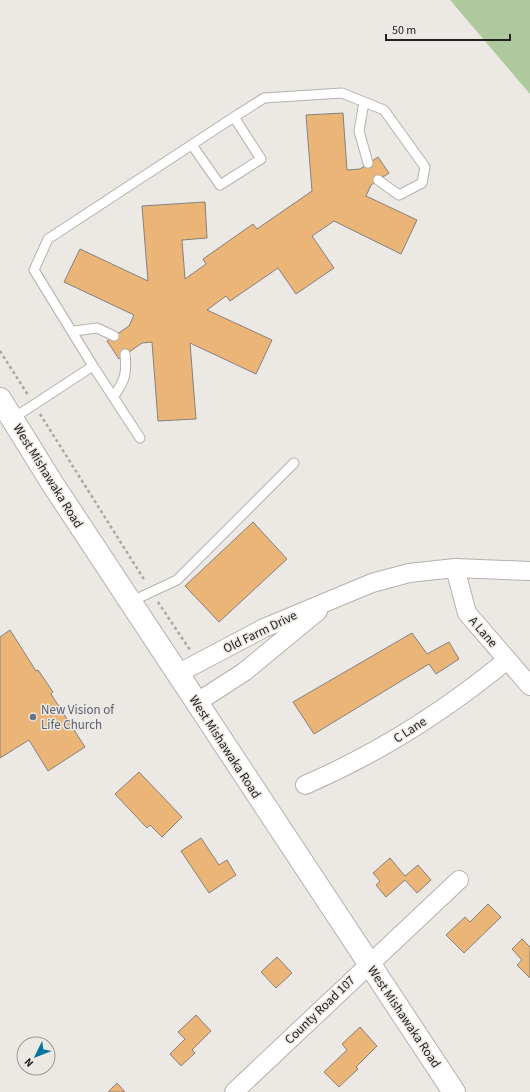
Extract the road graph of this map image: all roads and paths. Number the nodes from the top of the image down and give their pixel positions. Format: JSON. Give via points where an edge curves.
{"nodes":[{"id":1,"x":364,"y":102,"type":"junction"},
{"id":2,"x":234,"y":117,"type":"junction"},
{"id":3,"x":192,"y":145,"type":"junction"},
{"id":4,"x":368,"y":164,"type":"dead end"},
{"id":5,"x":378,"y":180,"type":"dead end"},
{"id":6,"x":74,"y":331,"type":"junction"},
{"id":7,"x":114,"y":336,"type":"dead end"},
{"id":8,"x":0,"y":351,"type":"edge"},
{"id":9,"x":125,"y":354,"type":"dead end"},
{"id":10,"x":93,"y":366,"type":"junction"},
{"id":11,"x":114,"y":396,"type":"junction"},
{"id":12,"x":0,"y":399,"type":"edge"},
{"id":13,"x":34,"y":405,"type":"junction"},
{"id":14,"x":12,"y":419,"type":"junction"},
{"id":15,"x":140,"y":438,"type":"dead end"},
{"id":16,"x":294,"y":463,"type":"dead end"},
{"id":17,"x":454,"y":568,"type":"junction"},
{"id":18,"x":530,"y":571,"type":"edge"},
{"id":19,"x":152,"y":592,"type":"junction"},
{"id":20,"x":344,"y":594,"type":"junction"},
{"id":21,"x":130,"y":602,"type":"junction"},
{"id":22,"x":507,"y":660,"type":"junction"},
{"id":23,"x":198,"y":662,"type":"junction"},
{"id":24,"x":177,"y":674,"type":"junction"},
{"id":25,"x":530,"y":686,"type":"edge"},
{"id":26,"x":196,"y":703,"type":"junction"},
{"id":27,"x":305,"y":785,"type":"dead end"},
{"id":28,"x":459,"y":880,"type":"dead end"},
{"id":29,"x":369,"y":964,"type":"junction"},
{"id":30,"x":234,"y":1092,"type":"edge"},
{"id":31,"x":454,"y":1092,"type":"edge"}],
"edges":[{"from":1,"to":2,"type":"lane","via":[[342,93],[264,98]]},
{"from":1,"to":4,"type":"lane","via":[[359,131]]},
{"from":1,"to":5,"type":"lane","via":[[384,110],[425,167],[422,183],[399,194]]},
{"from":2,"to":3,"type":"lane"},
{"from":2,"to":3,"type":"lane","via":[[261,159],[220,185]]},
{"from":3,"to":6,"type":"lane","via":[[48,240],[34,270]]},
{"from":6,"to":7,"type":"lane","via":[[97,328]]},
{"from":6,"to":10,"type":"lane"},
{"from":8,"to":13,"type":"path"},
{"from":9,"to":11,"type":"lane","via":[[126,372]]},
{"from":10,"to":11,"type":"lane"},
{"from":10,"to":13,"type":"lane"},
{"from":11,"to":15,"type":"lane"},
{"from":12,"to":14,"type":"main road","name":"West Mishawaka Road"},
{"from":13,"to":14,"type":"lane"},
{"from":13,"to":19,"type":"path"},
{"from":14,"to":21,"type":"main road","name":"West Mishawaka Road"},
{"from":16,"to":19,"type":"lane","via":[[177,580]]},
{"from":17,"to":18,"type":"street","name":"Old Farm Drive"},
{"from":17,"to":20,"type":"street","name":"Old Farm Drive","via":[[409,573]]},
{"from":17,"to":22,"type":"street","name":"A Lane","via":[[466,614]]},
{"from":19,"to":21,"type":"lane"},
{"from":19,"to":23,"type":"path"},
{"from":20,"to":23,"type":"street","name":"Old Farm Drive","via":[[264,628]]},
{"from":20,"to":26,"type":"street","name":"Old Farm Drive","via":[[313,614],[244,672]]},
{"from":21,"to":24,"type":"main road","name":"West Mishawaka Road"},
{"from":22,"to":25,"type":"street","name":"A Lane"},
{"from":22,"to":27,"type":"street","name":"C Lane","via":[[468,692],[398,739],[345,768]]},
{"from":23,"to":24,"type":"street","name":"Old Farm Drive"},
{"from":24,"to":26,"type":"main road","name":"West Mishawaka Road"},
{"from":26,"to":29,"type":"main road","name":"West Mishawaka Road"},
{"from":28,"to":29,"type":"street","name":"County Road 107"},
{"from":29,"to":30,"type":"street","name":"County Road 107"},
{"from":29,"to":31,"type":"main road","name":"West Mishawaka Road"}]}
